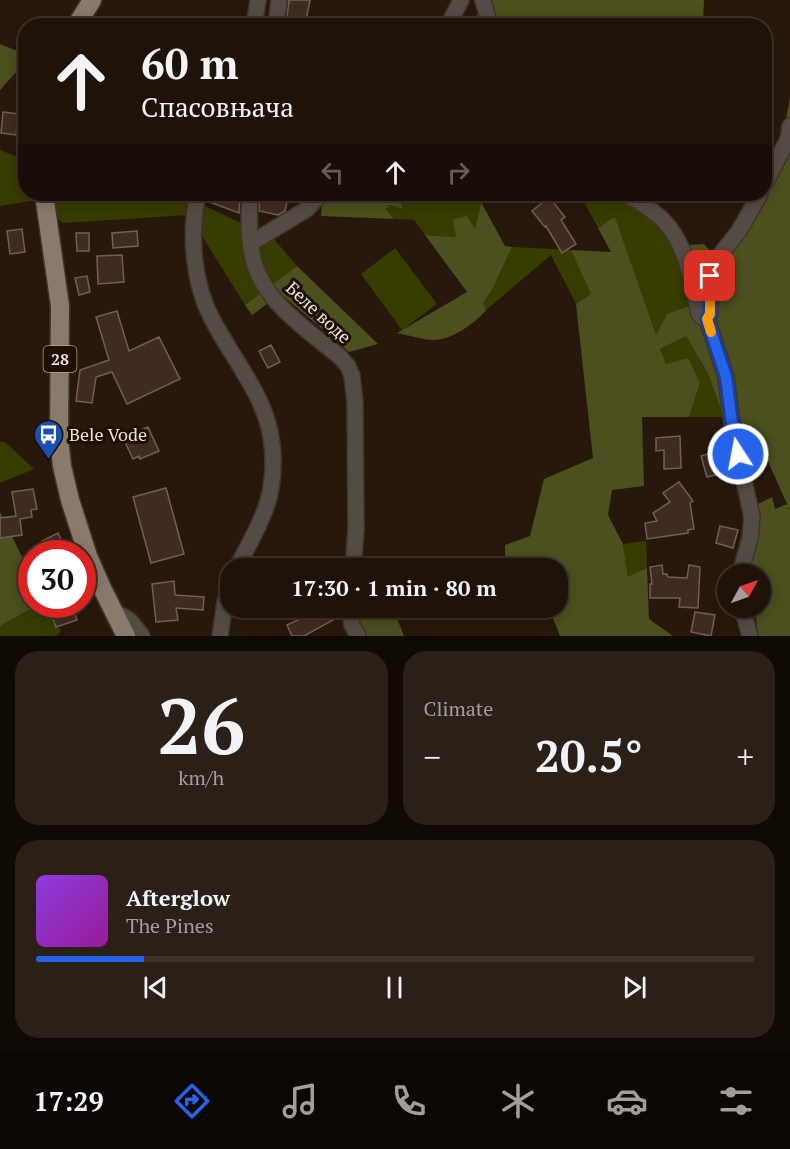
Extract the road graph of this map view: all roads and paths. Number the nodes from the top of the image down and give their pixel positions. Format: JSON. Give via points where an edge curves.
{"nodes":[{"id":1,"x":92,"y":0,"type":"edge"},
{"id":2,"x":258,"y":0,"type":"edge"},
{"id":3,"x":279,"y":0,"type":"edge"},
{"id":4,"x":461,"y":0,"type":"edge"},
{"id":5,"x":483,"y":0,"type":"edge"},
{"id":6,"x":81,"y":18,"type":"edge"},
{"id":7,"x":255,"y":18,"type":"edge"},
{"id":8,"x":277,"y":18,"type":"edge"},
{"id":9,"x":452,"y":18,"type":"edge"},
{"id":10,"x":488,"y":18,"type":"edge"},
{"id":11,"x":790,"y":126,"type":"edge"},
{"id":12,"x":772,"y":170,"type":"edge"},
{"id":13,"x":45,"y":201,"type":"edge"},
{"id":14,"x":196,"y":201,"type":"edge"},
{"id":15,"x":250,"y":201,"type":"edge"},
{"id":16,"x":314,"y":201,"type":"edge"},
{"id":17,"x":637,"y":201,"type":"edge"},
{"id":18,"x":756,"y":201,"type":"edge"},
{"id":19,"x":251,"y":243,"type":"junction"},
{"id":20,"x":707,"y":319,"type":"junction"},
{"id":21,"x":242,"y":558,"type":"edge"},
{"id":22,"x":354,"y":558,"type":"edge"},
{"id":23,"x":743,"y":564,"type":"edge"},
{"id":24,"x":114,"y":614,"type":"junction"},
{"id":25,"x":223,"y":618,"type":"edge"},
{"id":26,"x":351,"y":618,"type":"edge"},
{"id":27,"x":745,"y":618,"type":"edge"},
{"id":28,"x":126,"y":636,"type":"edge"},
{"id":29,"x":142,"y":636,"type":"edge"},
{"id":30,"x":220,"y":636,"type":"edge"},
{"id":31,"x":358,"y":636,"type":"edge"},
{"id":32,"x":750,"y":636,"type":"edge"}],
"edges":[{"from":1,"to":6,"type":"main road"},
{"from":2,"to":7,"type":"street"},
{"from":3,"to":8,"type":"street"},
{"from":4,"to":9,"type":"street"},
{"from":5,"to":10,"type":"street"},
{"from":11,"to":12,"type":"street"},
{"from":13,"to":24,"type":"main road","number":"28","via":[[60,306],[59,451],[81,534]]},
{"from":14,"to":21,"type":"street","via":[[194,248],[204,299],[212,319],[251,381],[270,427],[271,489]]},
{"from":15,"to":19,"type":"street","name":"Беле воде"},
{"from":16,"to":19,"type":"street"},
{"from":17,"to":20,"type":"street","via":[[664,221],[676,237],[699,314]]},
{"from":18,"to":20,"type":"street","via":[[715,261]]},
{"from":19,"to":22,"type":"street","name":"Беле воде","via":[[258,275],[268,292],[339,356],[352,376]]},
{"from":20,"to":23,"type":"street","via":[[726,377],[752,517]]},
{"from":24,"to":28,"type":"main road","number":"28"},
{"from":24,"to":29,"type":"street","via":[[128,618]]},
{"from":25,"to":30,"type":"street"},
{"from":26,"to":31,"type":"street"},
{"from":27,"to":32,"type":"street"}]}
